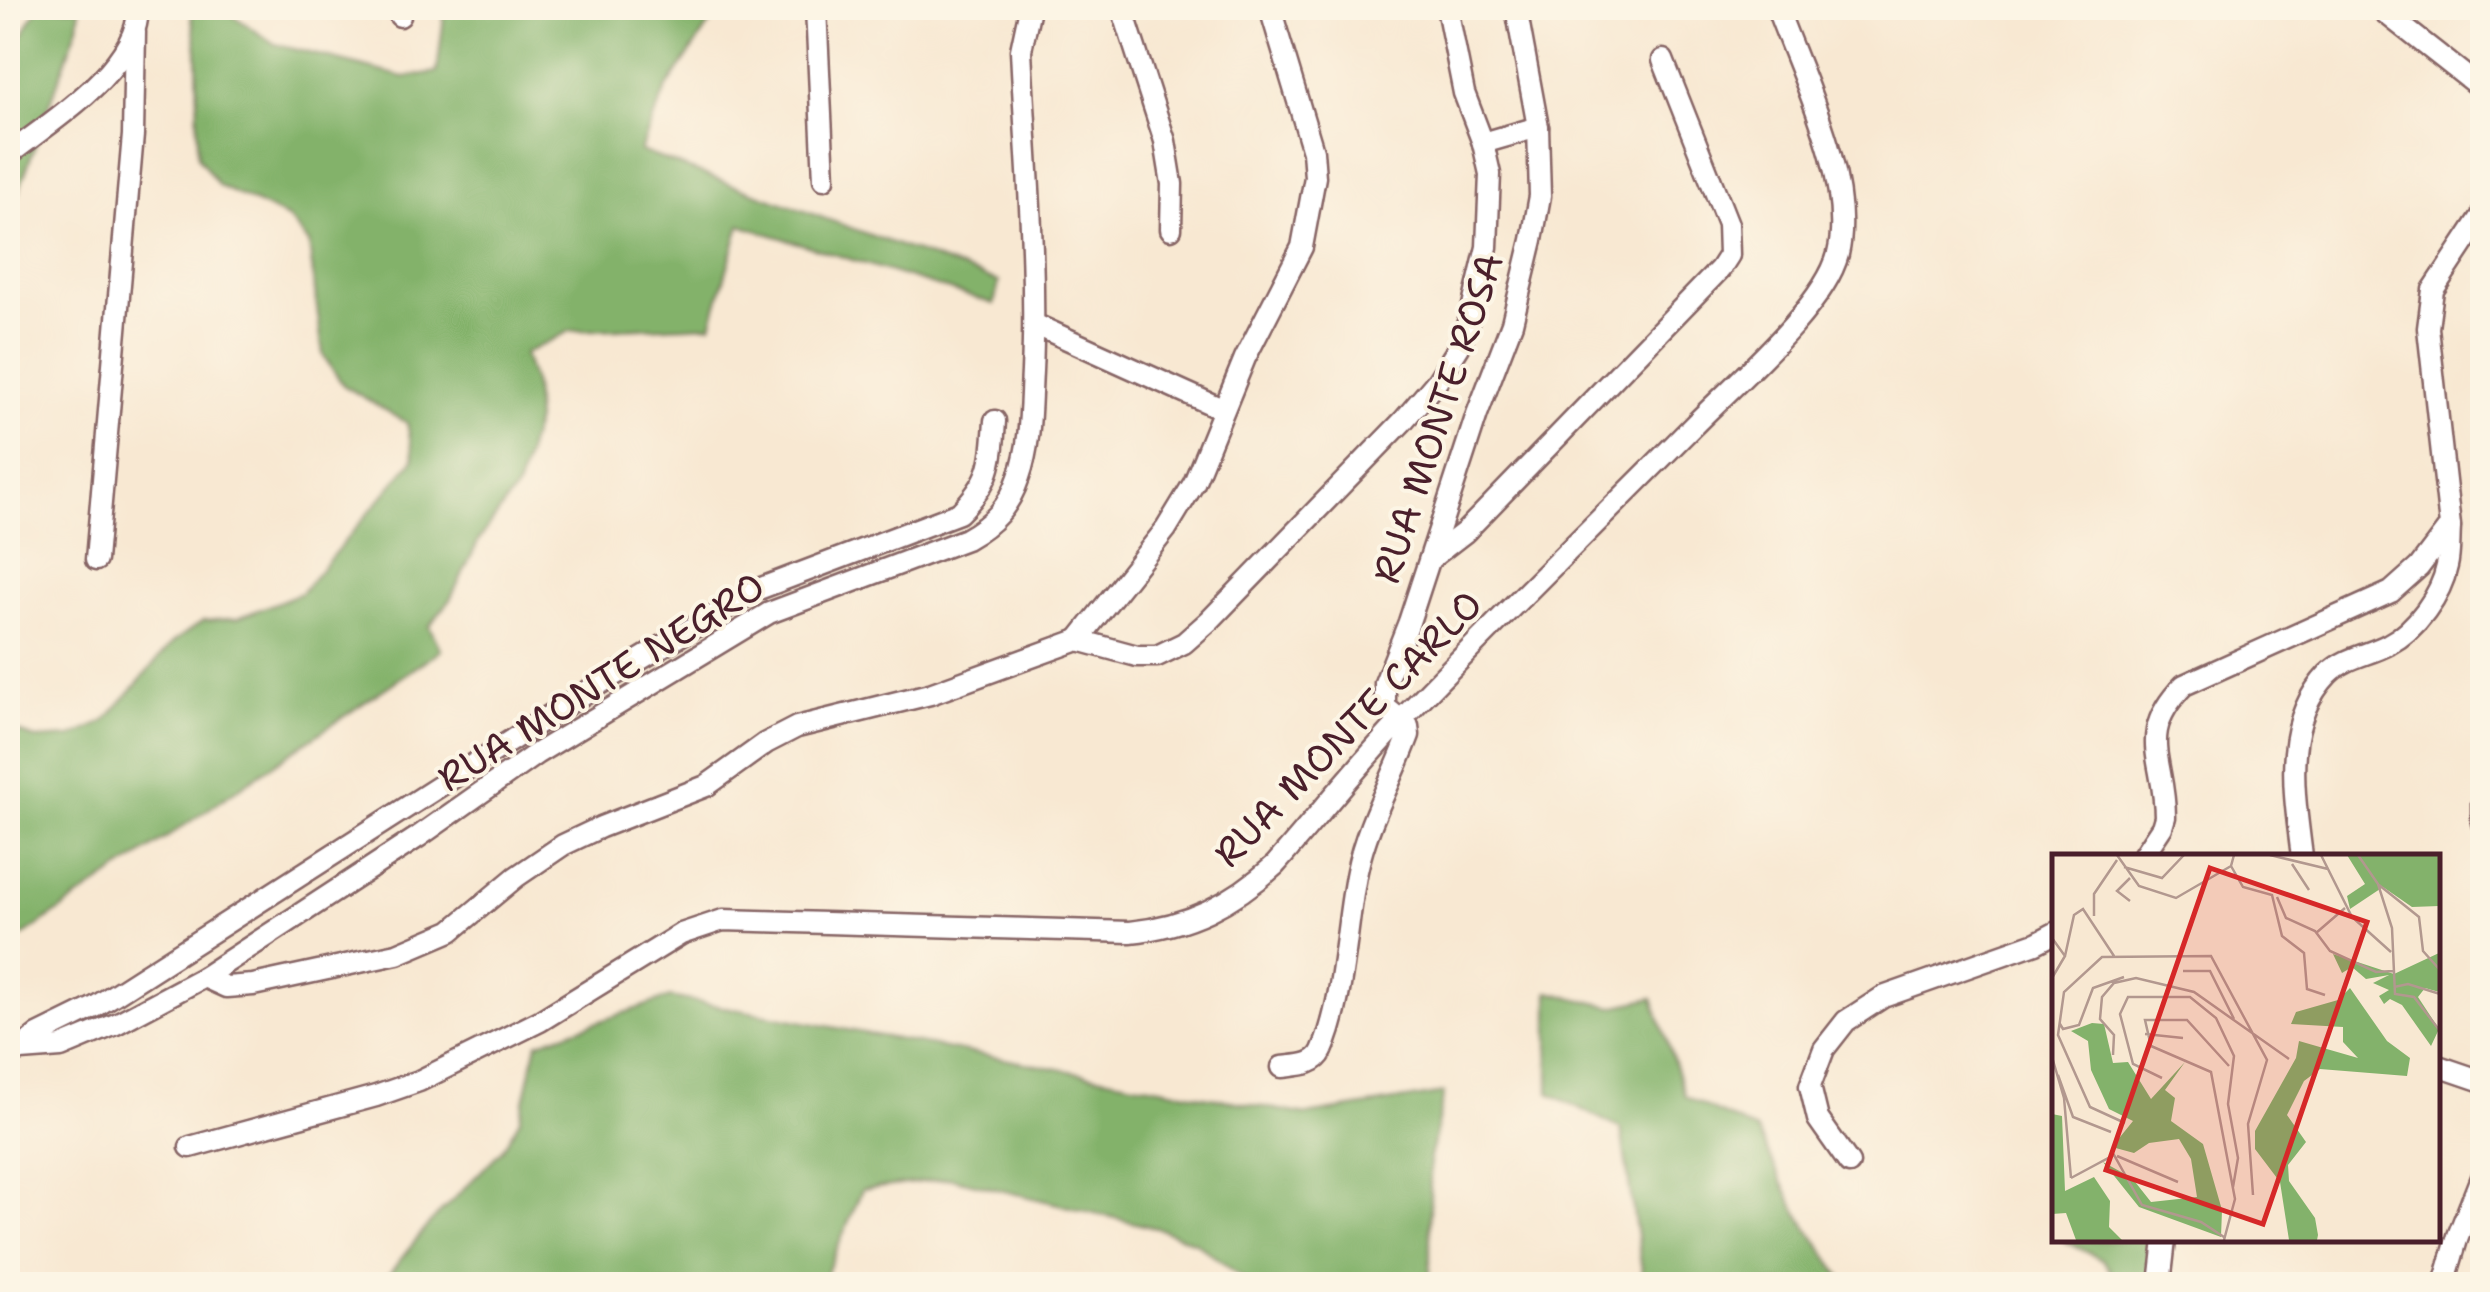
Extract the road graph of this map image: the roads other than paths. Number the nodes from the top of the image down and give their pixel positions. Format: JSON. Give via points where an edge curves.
{"nodes":[{"id":1,"x":138,"y":8,"type":"edge"},
{"id":2,"x":816,"y":8,"type":"edge"},
{"id":3,"x":1030,"y":8,"type":"edge"},
{"id":4,"x":1122,"y":8,"type":"edge"},
{"id":5,"x":1270,"y":8,"type":"edge"},
{"id":6,"x":1447,"y":8,"type":"edge"},
{"id":7,"x":1516,"y":8,"type":"edge"},
{"id":8,"x":1777,"y":8,"type":"edge"},
{"id":9,"x":2379,"y":8,"type":"edge"},
{"id":10,"x":135,"y":32,"type":"junction"},
{"id":11,"x":1663,"y":60,"type":"dead end"},
{"id":12,"x":2482,"y":89,"type":"edge"},
{"id":13,"x":1538,"y":128,"type":"junction"},
{"id":14,"x":1482,"y":142,"type":"junction"},
{"id":15,"x":8,"y":155,"type":"edge"},
{"id":16,"x":824,"y":179,"type":"dead end"},
{"id":17,"x":2482,"y":216,"type":"edge"},
{"id":18,"x":1171,"y":230,"type":"dead end"},
{"id":19,"x":1034,"y":324,"type":"junction"},
{"id":20,"x":1222,"y":409,"type":"junction"},
{"id":21,"x":995,"y":421,"type":"dead end"},
{"id":22,"x":2450,"y":526,"type":"junction"},
{"id":23,"x":96,"y":560,"type":"dead end"},
{"id":24,"x":1429,"y":560,"type":"junction"},
{"id":25,"x":1078,"y":640,"type":"junction"},
{"id":26,"x":1402,"y":720,"type":"junction"},
{"id":27,"x":2482,"y":803,"type":"edge"},
{"id":28,"x":2482,"y":823,"type":"edge"},
{"id":29,"x":2144,"y":854,"type":"edge"},
{"id":30,"x":2302,"y":854,"type":"edge"},
{"id":31,"x":2052,"y":934,"type":"edge"},
{"id":32,"x":204,"y":977,"type":"junction"},
{"id":33,"x":12,"y":1051,"type":"edge"},
{"id":34,"x":1282,"y":1066,"type":"dead end"},
{"id":35,"x":2440,"y":1067,"type":"edge"},
{"id":36,"x":2482,"y":1081,"type":"edge"},
{"id":37,"x":190,"y":1147,"type":"dead end"},
{"id":38,"x":1849,"y":1163,"type":"dead end"},
{"id":39,"x":2482,"y":1175,"type":"edge"},
{"id":40,"x":2165,"y":1242,"type":"edge"},
{"id":41,"x":2160,"y":1284,"type":"edge"},
{"id":42,"x":2444,"y":1284,"type":"edge"}],
"edges":[{"from":1,"to":10,"type":"street"},
{"from":2,"to":16,"type":"street"},
{"from":3,"to":19,"type":"street","name":"RUA MONTE NEGRO","via":[[1021,50]]},
{"from":4,"to":18,"type":"street","via":[[1165,141]]},
{"from":5,"to":20,"type":"street","via":[[1315,176],[1302,246]]},
{"from":6,"to":14,"type":"street","via":[[1464,93]]},
{"from":7,"to":13,"type":"street","name":"RUA MONTE ROSA"},
{"from":8,"to":26,"type":"street","name":"RUA MONTE CARLO","via":[[1840,190],[1842,229],[1824,287]]},
{"from":9,"to":12,"type":"street"},
{"from":10,"to":15,"type":"street","via":[[96,84]]},
{"from":10,"to":23,"type":"street"},
{"from":11,"to":24,"type":"street","via":[[1722,205],[1729,256],[1466,532]]},
{"from":13,"to":14,"type":"street"},
{"from":13,"to":24,"type":"street","name":"RUA MONTE ROSA","via":[[1540,196],[1521,293]]},
{"from":14,"to":25,"type":"street","via":[[1490,174],[1487,247],[1472,314],[1438,380],[1184,643],[1157,656],[1137,656]]},
{"from":17,"to":22,"type":"street","via":[[2433,290],[2428,328]]},
{"from":19,"to":20,"type":"street"},
{"from":19,"to":32,"type":"street","name":"RUA MONTE NEGRO","via":[[1028,440],[1008,504],[992,525],[741,629],[536,754]]},
{"from":20,"to":25,"type":"street","via":[[1179,508]]},
{"from":21,"to":33,"type":"street","via":[[992,465],[981,492],[958,513],[756,590],[95,1007]]},
{"from":22,"to":29,"type":"street","via":[[2390,592],[2216,669],[2170,699],[2154,730],[2165,817]]},
{"from":22,"to":30,"type":"street","via":[[2447,566],[2419,618],[2391,644],[2340,664],[2301,723],[2292,776]]},
{"from":24,"to":26,"type":"street","name":"RUA MONTE ROSA","via":[[1384,692],[1385,707]]},
{"from":25,"to":32,"type":"street","via":[[968,682],[780,735],[706,786],[563,846],[451,930],[397,954],[253,986],[226,987]]},
{"from":26,"to":34,"type":"street","via":[[1409,735],[1364,842],[1322,1051],[1306,1064]]},
{"from":26,"to":37,"type":"street","name":"RUA MONTE CARLO","via":[[1276,866],[1194,919],[1130,932],[724,920],[700,925],[540,1021],[419,1081]]},
{"from":27,"to":28,"type":"street"},
{"from":31,"to":38,"type":"street","via":[[1882,997],[1846,1021],[1824,1049],[1810,1086],[1818,1119]]},
{"from":32,"to":33,"type":"street","name":"RUA MONTE NEGRO","via":[[61,1047]]},
{"from":35,"to":36,"type":"street"},
{"from":39,"to":42,"type":"street"},
{"from":40,"to":41,"type":"street"}]}
